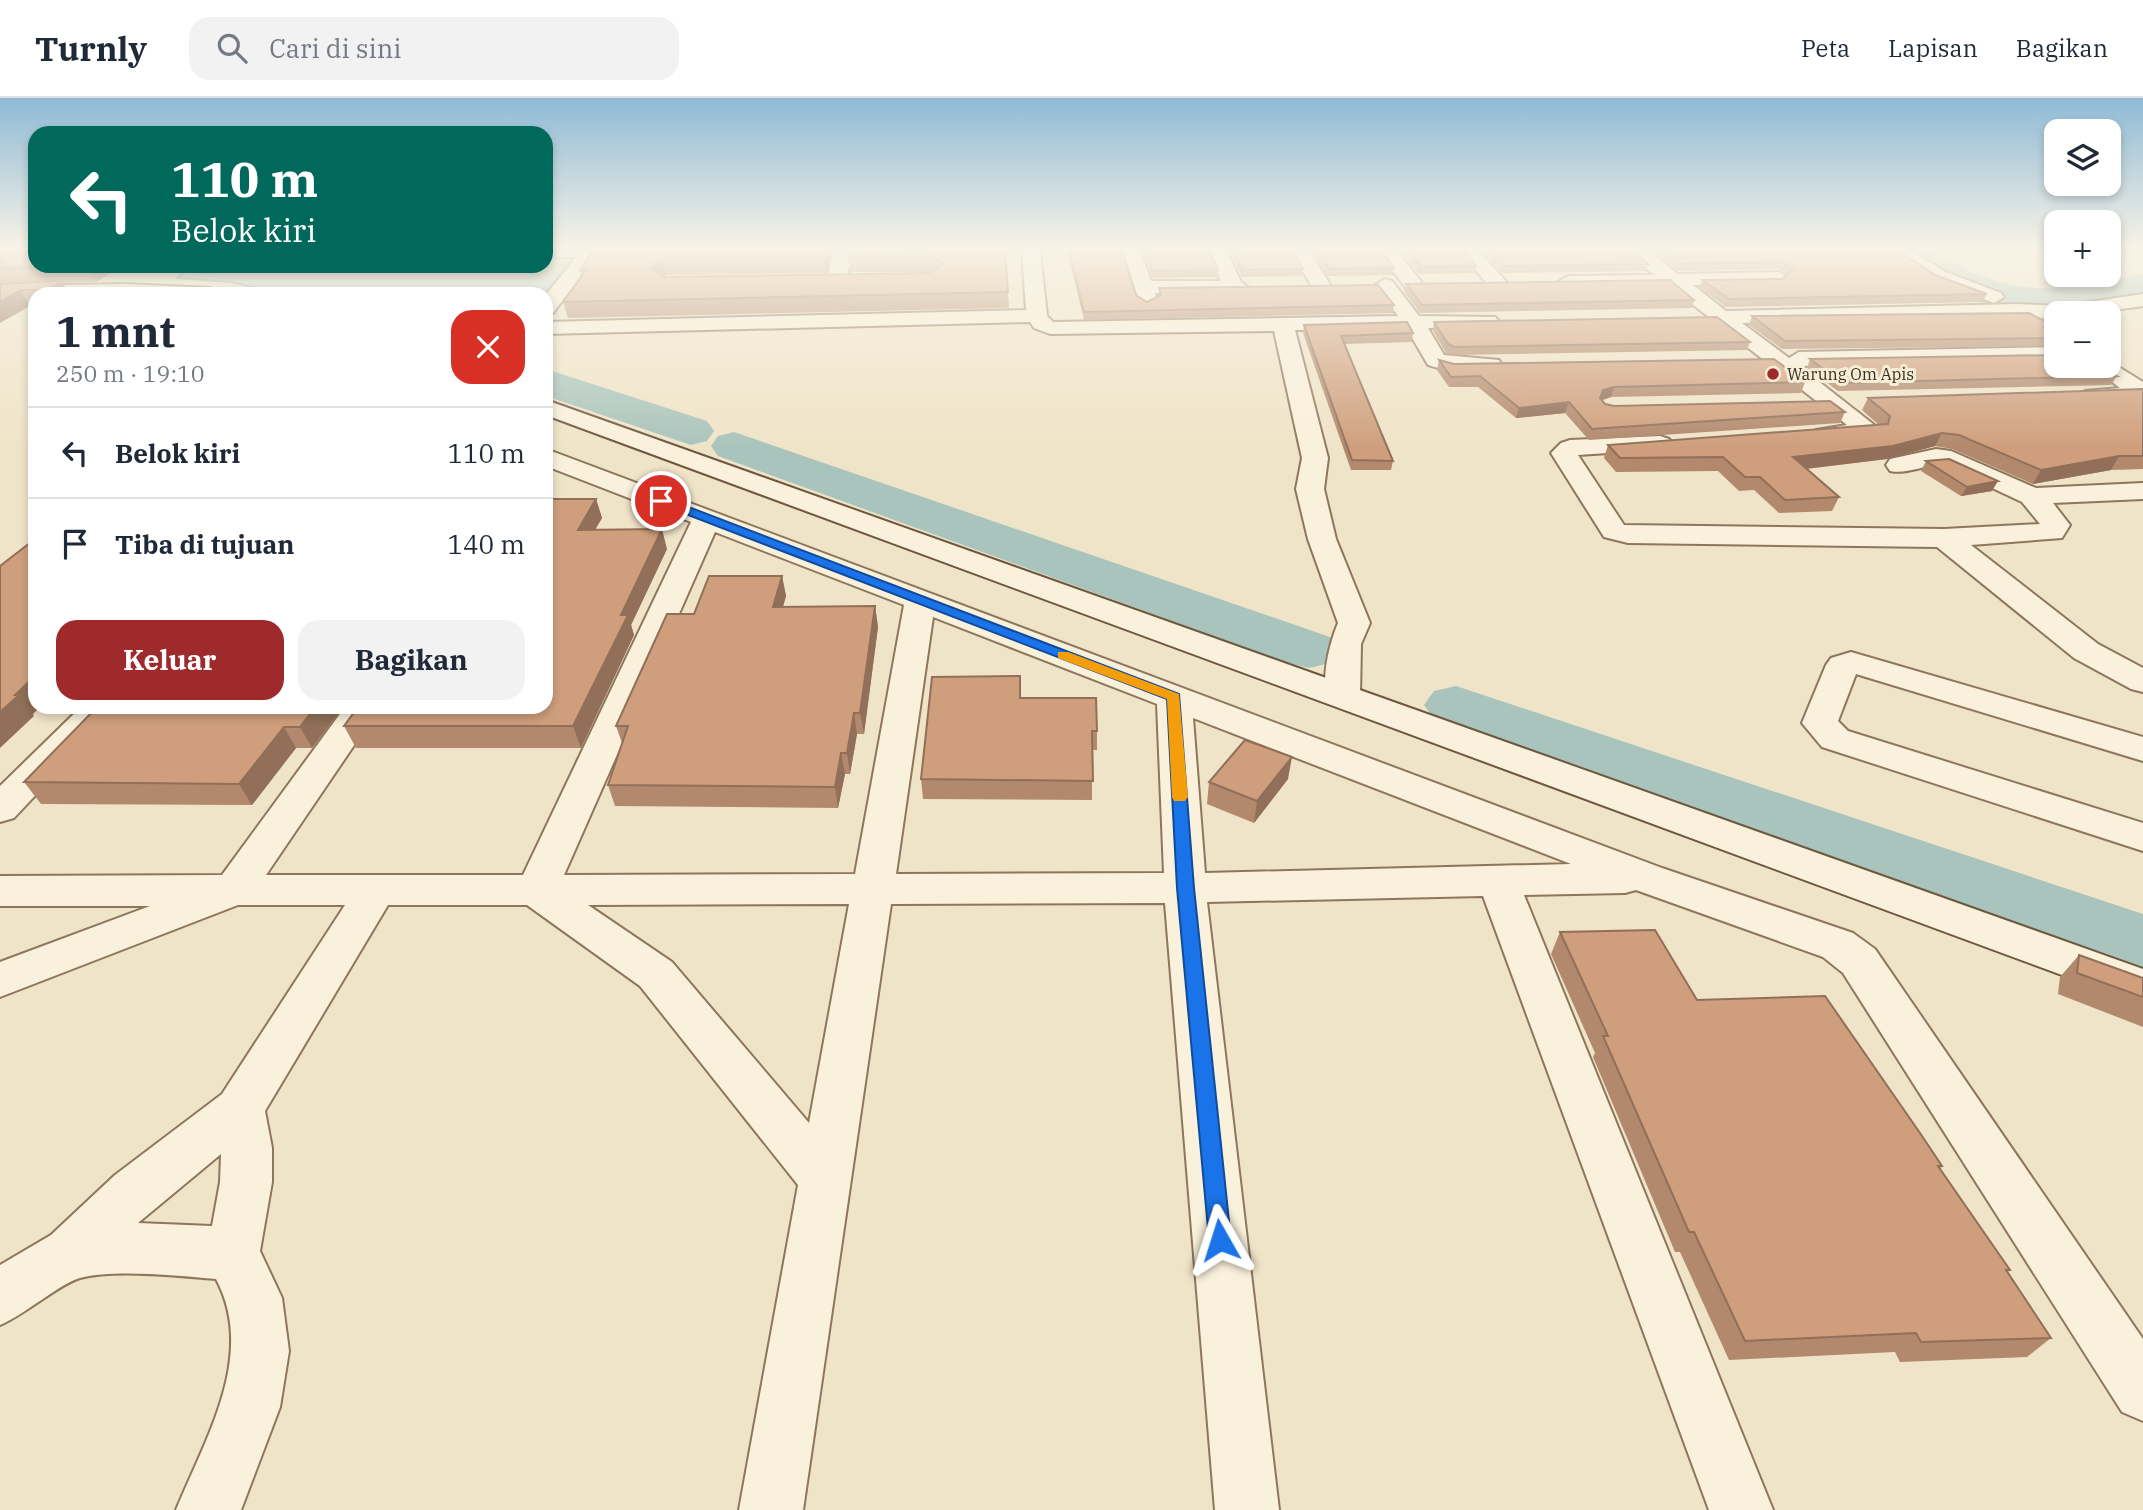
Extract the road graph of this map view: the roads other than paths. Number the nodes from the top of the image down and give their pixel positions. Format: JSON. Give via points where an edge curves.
{"nodes":[{"id":1,"x":1409,"y":316,"type":"edge"},
{"id":2,"x":1770,"y":316,"type":"edge"},
{"id":3,"x":1037,"y":317,"type":"joint"},
{"id":4,"x":1720,"y":317,"type":"junction"},
{"id":5,"x":1692,"y":318,"type":"edge"},
{"id":6,"x":1512,"y":321,"type":"edge"},
{"id":7,"x":1415,"y":323,"type":"junction"},
{"id":8,"x":1284,"y":327,"type":"junction"},
{"id":9,"x":553,"y":328,"type":"edge"},
{"id":10,"x":2044,"y":354,"type":"edge"},
{"id":11,"x":1748,"y":360,"type":"edge"},
{"id":12,"x":1775,"y":360,"type":"junction"},
{"id":13,"x":1518,"y":365,"type":"edge"},
{"id":14,"x":2121,"y":366,"type":"edge"},
{"id":15,"x":2121,"y":378,"type":"edge"},
{"id":16,"x":2143,"y":378,"type":"edge"},
{"id":17,"x":2068,"y":396,"type":"edge"},
{"id":18,"x":1829,"y":401,"type":"junction"},
{"id":19,"x":1868,"y":401,"type":"edge"},
{"id":20,"x":1788,"y":402,"type":"edge"},
{"id":21,"x":553,"y":409,"type":"edge"},
{"id":22,"x":1633,"y":422,"type":"edge"},
{"id":23,"x":1896,"y":426,"type":"edge"},
{"id":24,"x":1870,"y":430,"type":"junction"},
{"id":25,"x":1802,"y":436,"type":"edge"},
{"id":26,"x":553,"y":460,"type":"edge"},
{"id":27,"x":1899,"y":465,"type":"dead end"},
{"id":28,"x":2143,"y":491,"type":"edge"},
{"id":29,"x":2032,"y":495,"type":"junction"},
{"id":30,"x":707,"y":519,"type":"junction"},
{"id":31,"x":1944,"y":538,"type":"junction"},
{"id":32,"x":920,"y":601,"type":"junction"},
{"id":33,"x":2143,"y":682,"type":"edge"},
{"id":34,"x":1343,"y":683,"type":"junction"},
{"id":35,"x":1174,"y":697,"type":"junction"},
{"id":36,"x":94,"y":714,"type":"edge"},
{"id":37,"x":358,"y":714,"type":"edge"},
{"id":38,"x":2143,"y":749,"type":"edge"},
{"id":39,"x":0,"y":809,"type":"edge"},
{"id":40,"x":2143,"y":837,"type":"edge"},
{"id":41,"x":1647,"y":878,"type":"junction"},
{"id":42,"x":1497,"y":879,"type":"junction"},
{"id":43,"x":872,"y":888,"type":"junction"},
{"id":44,"x":1185,"y":888,"type":"junction"},
{"id":45,"x":376,"y":890,"type":"junction"},
{"id":46,"x":536,"y":890,"type":"junction"},
{"id":47,"x":0,"y":891,"type":"edge"},
{"id":48,"x":233,"y":891,"type":"junction"},
{"id":49,"x":0,"y":980,"type":"edge"},
{"id":50,"x":2143,"y":987,"type":"edge"},
{"id":51,"x":240,"y":1109,"type":"junction"},
{"id":52,"x":825,"y":1179,"type":"junction"},
{"id":53,"x":70,"y":1254,"type":"junction"},
{"id":54,"x":232,"y":1254,"type":"junction"},
{"id":55,"x":0,"y":1297,"type":"edge"},
{"id":56,"x":2143,"y":1391,"type":"edge"},
{"id":57,"x":208,"y":1510,"type":"edge"},
{"id":58,"x":771,"y":1510,"type":"edge"},
{"id":59,"x":1247,"y":1510,"type":"edge"},
{"id":60,"x":1741,"y":1510,"type":"edge"}],
"edges":[{"from":1,"to":7,"type":"street"},
{"from":2,"to":4,"type":"street"},
{"from":3,"to":8,"type":"street","via":[[1043,326],[1058,329]]},
{"from":3,"to":9,"type":"street"},
{"from":4,"to":5,"type":"street"},
{"from":4,"to":12,"type":"street"},
{"from":6,"to":7,"type":"street"},
{"from":7,"to":8,"type":"street"},
{"from":7,"to":13,"type":"street","via":[[1442,363]]},
{"from":8,"to":34,"type":"street","via":[[1315,458],[1310,489],[1322,539],[1354,623],[1345,644]]},
{"from":10,"to":12,"type":"street"},
{"from":11,"to":12,"type":"street"},
{"from":12,"to":18,"type":"street"},
{"from":14,"to":16,"type":"street"},
{"from":15,"to":17,"type":"street","via":[[2141,391]]},
{"from":18,"to":19,"type":"street"},
{"from":18,"to":20,"type":"street"},
{"from":18,"to":24,"type":"street"},
{"from":21,"to":34,"type":"street"},
{"from":22,"to":31,"type":"street","via":[[1673,443],[1570,448],[1564,456],[1612,529],[1621,534]]},
{"from":23,"to":24,"type":"street"},
{"from":24,"to":25,"type":"street"},
{"from":26,"to":30,"type":"street"},
{"from":27,"to":29,"type":"street","via":[[1936,457],[1951,459]]},
{"from":28,"to":29,"type":"street"},
{"from":29,"to":31,"type":"street","via":[[2056,529]]},
{"from":30,"to":32,"type":"street"},
{"from":30,"to":46,"type":"street"},
{"from":31,"to":33,"type":"street","via":[[2086,651]]},
{"from":32,"to":35,"type":"street"},
{"from":32,"to":43,"type":"street"},
{"from":34,"to":50,"type":"street"},
{"from":35,"to":41,"type":"street"},
{"from":35,"to":44,"type":"street"},
{"from":36,"to":39,"type":"street"},
{"from":37,"to":48,"type":"street"},
{"from":38,"to":40,"type":"street","via":[[1852,662],[1843,665],[1820,723],[1835,739]]},
{"from":41,"to":42,"type":"street"},
{"from":41,"to":56,"type":"street","via":[[1826,939],[1859,961]]},
{"from":42,"to":44,"type":"street"},
{"from":42,"to":60,"type":"street"},
{"from":43,"to":44,"type":"street"},
{"from":43,"to":46,"type":"street"},
{"from":43,"to":52,"type":"street"},
{"from":44,"to":59,"type":"street"},
{"from":45,"to":46,"type":"street"},
{"from":45,"to":48,"type":"street"},
{"from":45,"to":51,"type":"street"},
{"from":46,"to":52,"type":"street","via":[[656,974]]},
{"from":47,"to":48,"type":"street"},
{"from":48,"to":49,"type":"street"},
{"from":51,"to":53,"type":"street","via":[[134,1192]]},
{"from":51,"to":54,"type":"street","via":[[248,1160],[246,1196]]},
{"from":52,"to":58,"type":"street"},
{"from":53,"to":54,"type":"street","via":[[158,1248]]},
{"from":53,"to":55,"type":"street"},
{"from":54,"to":57,"type":"street","via":[[254,1298],[261,1355],[234,1455]]}]}
